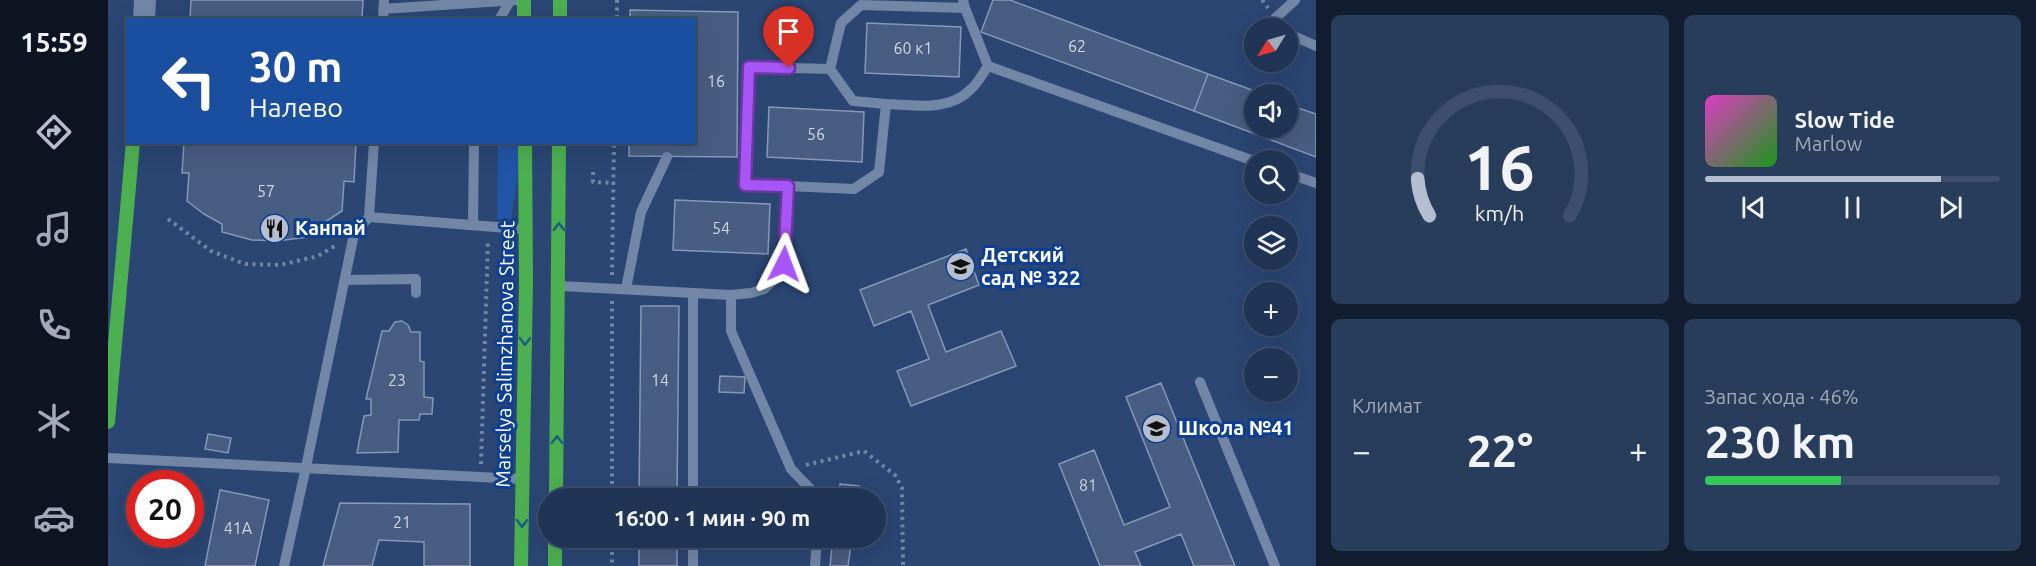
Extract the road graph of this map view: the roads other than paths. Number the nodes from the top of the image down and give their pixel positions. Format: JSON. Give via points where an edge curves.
{"nodes":[{"id":1,"x":145,"y":0,"type":"edge"},
{"id":2,"x":517,"y":0,"type":"edge"},
{"id":3,"x":524,"y":0,"type":"edge"},
{"id":4,"x":560,"y":0,"type":"edge"},
{"id":5,"x":1295,"y":0,"type":"edge"},
{"id":6,"x":510,"y":1,"type":"edge"},
{"id":7,"x":964,"y":4,"type":"edge"},
{"id":8,"x":383,"y":9,"type":"edge"},
{"id":9,"x":144,"y":18,"type":"edge"},
{"id":10,"x":500,"y":18,"type":"edge"},
{"id":11,"x":525,"y":18,"type":"edge"},
{"id":12,"x":560,"y":18,"type":"edge"},
{"id":13,"x":1276,"y":18,"type":"edge"},
{"id":14,"x":1298,"y":38,"type":"edge"},
{"id":15,"x":1316,"y":45,"type":"edge"},
{"id":16,"x":988,"y":66,"type":"junction"},
{"id":17,"x":830,"y":69,"type":"junction"},
{"id":18,"x":886,"y":104,"type":"junction"},
{"id":19,"x":133,"y":144,"type":"edge"},
{"id":20,"x":374,"y":144,"type":"edge"},
{"id":21,"x":474,"y":144,"type":"edge"},
{"id":22,"x":525,"y":144,"type":"edge"},
{"id":23,"x":559,"y":144,"type":"edge"},
{"id":24,"x":667,"y":157,"type":"dead end"},
{"id":25,"x":1244,"y":157,"type":"edge"},
{"id":26,"x":1298,"y":177,"type":"edge"},
{"id":27,"x":1316,"y":183,"type":"edge"},
{"id":28,"x":788,"y":186,"type":"junction"},
{"id":29,"x":369,"y":218,"type":"junction"},
{"id":30,"x":473,"y":224,"type":"junction"},
{"id":31,"x":526,"y":230,"type":"junction"},
{"id":32,"x":345,"y":280,"type":"junction"},
{"id":33,"x":559,"y":286,"type":"junction"},
{"id":34,"x":626,"y":289,"type":"junction"},
{"id":35,"x":416,"y":293,"type":"dead end"},
{"id":36,"x":693,"y":293,"type":"junction"},
{"id":37,"x":731,"y":295,"type":"junction"},
{"id":38,"x":1200,"y":382,"type":"dead end"},
{"id":39,"x":108,"y":422,"type":"edge"},
{"id":40,"x":108,"y":458,"type":"edge"},
{"id":41,"x":306,"y":468,"type":"junction"},
{"id":42,"x":523,"y":480,"type":"junction"},
{"id":43,"x":556,"y":488,"type":"edge"},
{"id":44,"x":693,"y":488,"type":"edge"},
{"id":45,"x":809,"y":488,"type":"edge"},
{"id":46,"x":555,"y":548,"type":"edge"},
{"id":47,"x":693,"y":548,"type":"edge"},
{"id":48,"x":816,"y":548,"type":"edge"},
{"id":49,"x":284,"y":566,"type":"edge"},
{"id":50,"x":521,"y":566,"type":"edge"},
{"id":51,"x":555,"y":566,"type":"edge"},
{"id":52,"x":693,"y":566,"type":"edge"},
{"id":53,"x":815,"y":566,"type":"edge"},
{"id":54,"x":1275,"y":566,"type":"edge"}],
"edges":[{"from":1,"to":9,"type":"street"},
{"from":2,"to":6,"type":"lane"},
{"from":3,"to":11,"type":"main road"},
{"from":4,"to":12,"type":"main road"},
{"from":5,"to":13,"type":"lane"},
{"from":6,"to":8,"type":"lane"},
{"from":6,"to":10,"type":"lane"},
{"from":7,"to":16,"type":"lane"},
{"from":7,"to":17,"type":"lane","via":[[861,5],[841,23]]},
{"from":14,"to":15,"type":"lane"},
{"from":16,"to":18,"type":"lane","via":[[963,97],[944,105]]},
{"from":16,"to":25,"type":"lane"},
{"from":17,"to":18,"type":"lane","via":[[853,100]]},
{"from":17,"to":28,"type":"lane","via":[[749,67],[745,185]]},
{"from":18,"to":28,"type":"lane","via":[[879,172],[854,189]]},
{"from":19,"to":39,"type":"main road"},
{"from":20,"to":29,"type":"lane"},
{"from":21,"to":30,"type":"lane"},
{"from":22,"to":31,"type":"main road","name":"Marselya Salimzhanova Street"},
{"from":33,"to":23,"type":"main road","one_way":true},
{"from":24,"to":34,"type":"lane","via":[[641,212]]},
{"from":26,"to":27,"type":"lane"},
{"from":28,"to":37,"type":"lane","via":[[784,264],[777,278],[764,289]]},
{"from":29,"to":30,"type":"lane"},
{"from":29,"to":32,"type":"lane","via":[[354,234]]},
{"from":30,"to":31,"type":"lane"},
{"from":31,"to":42,"type":"main road","name":"Marselya Salimzhanova Street","one_way":true},
{"from":32,"to":35,"type":"lane","via":[[416,279]]},
{"from":32,"to":41,"type":"lane"},
{"from":33,"to":34,"type":"lane"},
{"from":43,"to":33,"type":"main road","one_way":true},
{"from":34,"to":36,"type":"lane"},
{"from":36,"to":37,"type":"lane"},
{"from":36,"to":44,"type":"lane"},
{"from":37,"to":45,"type":"lane","via":[[731,332],[790,469]]},
{"from":38,"to":54,"type":"lane"},
{"from":40,"to":41,"type":"lane"},
{"from":41,"to":42,"type":"lane"},
{"from":41,"to":49,"type":"lane"},
{"from":42,"to":50,"type":"main road","name":"Marselya Salimzhanova Street","one_way":true},
{"from":46,"to":51,"type":"main road"},
{"from":47,"to":52,"type":"lane"},
{"from":48,"to":53,"type":"lane"}]}
